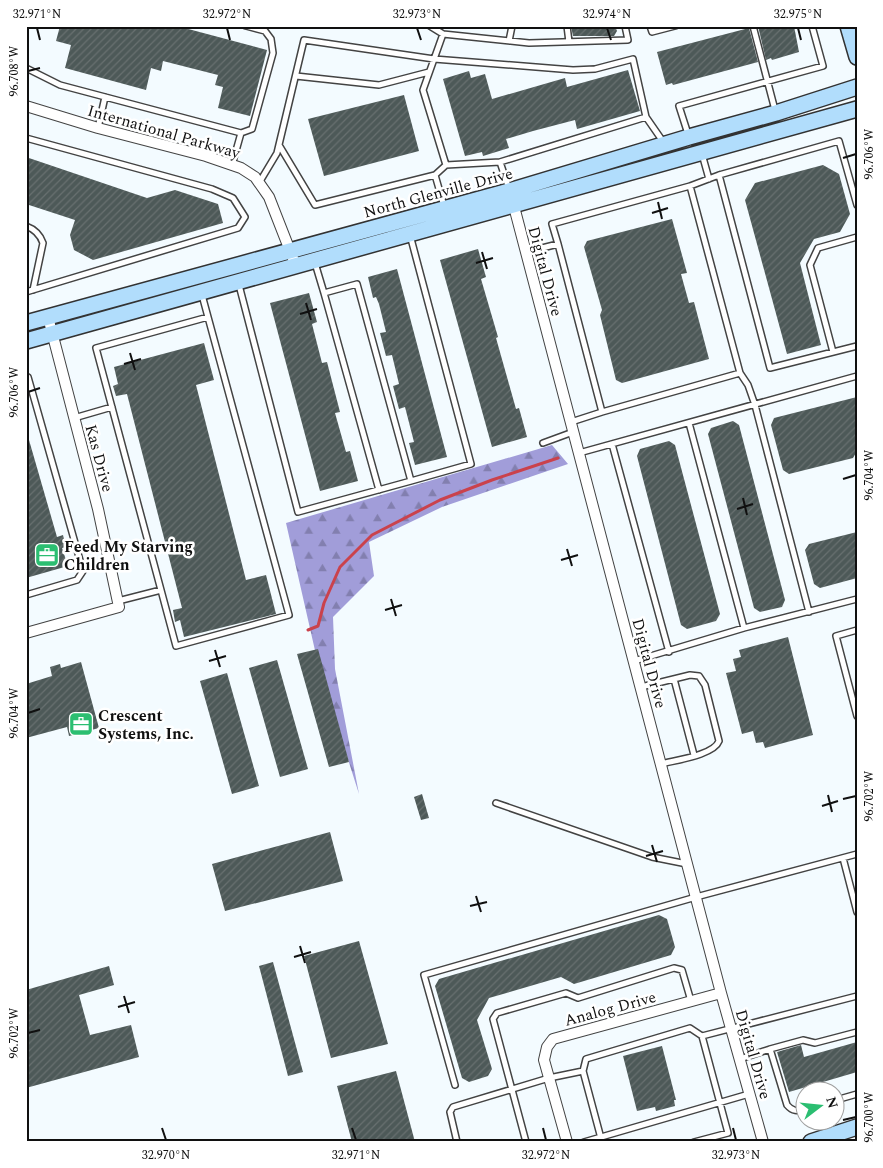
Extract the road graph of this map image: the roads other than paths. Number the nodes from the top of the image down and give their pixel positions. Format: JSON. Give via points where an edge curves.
{"nodes":[{"id":1,"x":246,"y":26,"type":"edge"},
{"id":2,"x":430,"y":26,"type":"edge"},
{"id":3,"x":512,"y":26,"type":"edge"},
{"id":4,"x":567,"y":26,"type":"edge"},
{"id":5,"x":624,"y":26,"type":"edge"},
{"id":6,"x":650,"y":26,"type":"edge"},
{"id":7,"x":676,"y":26,"type":"edge"},
{"id":8,"x":753,"y":26,"type":"edge"},
{"id":9,"x":812,"y":26,"type":"edge"},
{"id":10,"x":848,"y":26,"type":"edge"},
{"id":11,"x":443,"y":34,"type":"junction"},
{"id":12,"x":509,"y":41,"type":"junction"},
{"id":13,"x":569,"y":42,"type":"junction"},
{"id":14,"x":857,"y":57,"type":"edge"},
{"id":15,"x":434,"y":59,"type":"junction"},
{"id":16,"x":26,"y":68,"type":"edge"},
{"id":17,"x":429,"y":72,"type":"junction"},
{"id":18,"x":296,"y":76,"type":"junction"},
{"id":19,"x":768,"y":82,"type":"junction"},
{"id":20,"x":857,"y":87,"type":"edge"},
{"id":21,"x":105,"y":97,"type":"junction"},
{"id":22,"x":26,"y":106,"type":"edge"},
{"id":23,"x":857,"y":110,"type":"edge"},
{"id":24,"x":776,"y":113,"type":"junction"},
{"id":25,"x":646,"y":117,"type":"junction"},
{"id":26,"x":98,"y":128,"type":"junction"},
{"id":27,"x":241,"y":133,"type":"junction"},
{"id":28,"x":689,"y":137,"type":"junction"},
{"id":29,"x":26,"y":138,"type":"edge"},
{"id":30,"x":665,"y":144,"type":"junction"},
{"id":31,"x":279,"y":146,"type":"junction"},
{"id":32,"x":702,"y":154,"type":"junction"},
{"id":33,"x":500,"y":162,"type":"junction"},
{"id":34,"x":232,"y":165,"type":"junction"},
{"id":35,"x":446,"y":165,"type":"junction"},
{"id":36,"x":435,"y":175,"type":"junction"},
{"id":37,"x":719,"y":175,"type":"junction"},
{"id":38,"x":709,"y":179,"type":"junction"},
{"id":39,"x":259,"y":183,"type":"junction"},
{"id":40,"x":690,"y":186,"type":"junction"},
{"id":41,"x":511,"y":198,"type":"junction"},
{"id":42,"x":857,"y":205,"type":"edge"},
{"id":43,"x":445,"y":209,"type":"junction"},
{"id":44,"x":26,"y":226,"type":"edge"},
{"id":45,"x":410,"y":234,"type":"junction"},
{"id":46,"x":857,"y":238,"type":"edge"},
{"id":47,"x":558,"y":244,"type":"junction"},
{"id":48,"x":309,"y":245,"type":"junction"},
{"id":49,"x":291,"y":250,"type":"junction"},
{"id":50,"x":526,"y":252,"type":"junction"},
{"id":51,"x":314,"y":261,"type":"junction"},
{"id":52,"x":296,"y":266,"type":"junction"},
{"id":53,"x":238,"y":282,"type":"junction"},
{"id":54,"x":33,"y":290,"type":"junction"},
{"id":55,"x":26,"y":292,"type":"edge"},
{"id":56,"x":201,"y":292,"type":"junction"},
{"id":57,"x":324,"y":293,"type":"junction"},
{"id":58,"x":48,"y":316,"type":"junction"},
{"id":59,"x":208,"y":317,"type":"junction"},
{"id":60,"x":26,"y":323,"type":"edge"},
{"id":61,"x":51,"y":334,"type":"junction"},
{"id":62,"x":26,"y":341,"type":"edge"},
{"id":63,"x":857,"y":346,"type":"edge"},
{"id":64,"x":833,"y":352,"type":"junction"},
{"id":65,"x":740,"y":373,"type":"junction"},
{"id":66,"x":26,"y":376,"type":"edge"},
{"id":67,"x":857,"y":376,"type":"edge"},
{"id":68,"x":755,"y":405,"type":"junction"},
{"id":69,"x":112,"y":407,"type":"junction"},
{"id":70,"x":602,"y":412,"type":"junction"},
{"id":71,"x":74,"y":418,"type":"junction"},
{"id":72,"x":571,"y":422,"type":"junction"},
{"id":73,"x":689,"y":423,"type":"junction"},
{"id":74,"x":574,"y":432,"type":"junction"},
{"id":75,"x":543,"y":443,"type":"dead end"},
{"id":76,"x":612,"y":444,"type":"junction"},
{"id":77,"x":579,"y":453,"type":"junction"},
{"id":78,"x":411,"y":482,"type":"junction"},
{"id":79,"x":379,"y":490,"type":"junction"},
{"id":80,"x":161,"y":590,"type":"junction"},
{"id":81,"x":26,"y":595,"type":"edge"},
{"id":82,"x":857,"y":599,"type":"edge"},
{"id":83,"x":118,"y":604,"type":"junction"},
{"id":84,"x":809,"y":612,"type":"junction"},
{"id":85,"x":744,"y":628,"type":"junction"},
{"id":86,"x":857,"y":630,"type":"edge"},
{"id":87,"x":26,"y":633,"type":"edge"},
{"id":88,"x":669,"y":652,"type":"junction"},
{"id":89,"x":634,"y":661,"type":"junction"},
{"id":90,"x":674,"y":679,"type":"junction"},
{"id":91,"x":641,"y":687,"type":"junction"},
{"id":92,"x":857,"y":716,"type":"edge"},
{"id":93,"x":694,"y":755,"type":"junction"},
{"id":94,"x":661,"y":764,"type":"junction"},
{"id":95,"x":496,"y":803,"type":"dead end"},
{"id":96,"x":857,"y":854,"type":"edge"},
{"id":97,"x":842,"y":858,"type":"junction"},
{"id":98,"x":688,"y":864,"type":"junction"},
{"id":99,"x":696,"y":897,"type":"junction"},
{"id":100,"x":857,"y":912,"type":"edge"},
{"id":101,"x":721,"y":993,"type":"junction"},
{"id":102,"x":857,"y":996,"type":"edge"},
{"id":103,"x":691,"y":1001,"type":"junction"},
{"id":104,"x":731,"y":1029,"type":"junction"},
{"id":105,"x":857,"y":1032,"type":"edge"},
{"id":106,"x":702,"y":1036,"type":"junction"},
{"id":107,"x":770,"y":1049,"type":"junction"},
{"id":108,"x":740,"y":1059,"type":"junction"},
{"id":109,"x":583,"y":1071,"type":"junction"},
{"id":110,"x":549,"y":1078,"type":"junction"},
{"id":111,"x":455,"y":1085,"type":"dead end"},
{"id":112,"x":510,"y":1089,"type":"junction"},
{"id":113,"x":749,"y":1094,"type":"junction"},
{"id":114,"x":720,"y":1102,"type":"junction"},
{"id":115,"x":796,"y":1111,"type":"edge"},
{"id":116,"x":857,"y":1127,"type":"edge"},
{"id":117,"x":602,"y":1139,"type":"edge"},
{"id":118,"x":457,"y":1142,"type":"edge"},
{"id":119,"x":526,"y":1142,"type":"edge"},
{"id":120,"x":567,"y":1142,"type":"edge"},
{"id":121,"x":584,"y":1142,"type":"edge"},
{"id":122,"x":694,"y":1142,"type":"edge"},
{"id":123,"x":763,"y":1142,"type":"edge"},
{"id":124,"x":811,"y":1142,"type":"edge"}],
"edges":[{"from":1,"to":27,"type":"lane","via":[[264,31],[271,38],[273,52],[252,129]]},
{"from":2,"to":11,"type":"lane"},
{"from":3,"to":12,"type":"lane"},
{"from":4,"to":13,"type":"lane"},
{"from":5,"to":13,"type":"lane","via":[[628,40]]},
{"from":6,"to":7,"type":"lane","via":[[652,32]]},
{"from":8,"to":19,"type":"lane"},
{"from":9,"to":19,"type":"lane","via":[[822,66]]},
{"from":10,"to":14,"type":"street"},
{"from":11,"to":12,"type":"lane"},
{"from":11,"to":15,"type":"lane"},
{"from":12,"to":13,"type":"lane"},
{"from":15,"to":17,"type":"lane"},
{"from":15,"to":18,"type":"lane","via":[[304,40]]},
{"from":15,"to":25,"type":"lane","via":[[573,70],[595,69],[632,59]]},
{"from":16,"to":21,"type":"lane","via":[[60,85]]},
{"from":17,"to":18,"type":"lane","via":[[379,84]]},
{"from":17,"to":35,"type":"lane","via":[[423,90]]},
{"from":18,"to":31,"type":"lane"},
{"from":19,"to":24,"type":"lane"},
{"from":19,"to":28,"type":"lane","via":[[680,106]]},
{"from":20,"to":24,"type":"street","name":"North Glenville Drive"},
{"from":21,"to":26,"type":"lane"},
{"from":21,"to":27,"type":"lane"},
{"from":22,"to":26,"type":"street","name":"International Parkway"},
{"from":23,"to":32,"type":"street","name":"North Glenville Drive"},
{"from":24,"to":28,"type":"street","name":"North Glenville Drive"},
{"from":25,"to":30,"type":"lane"},
{"from":25,"to":33,"type":"lane"},
{"from":26,"to":34,"type":"street","name":"International Parkway"},
{"from":27,"to":34,"type":"lane"},
{"from":28,"to":30,"type":"street","name":"North Glenville Drive"},
{"from":28,"to":32,"type":"street"},
{"from":29,"to":54,"type":"lane","via":[[212,188],[233,198],[245,217],[238,228]]},
{"from":30,"to":41,"type":"street","name":"North Glenville Drive"},
{"from":31,"to":36,"type":"lane","via":[[316,205]]},
{"from":31,"to":39,"type":"lane"},
{"from":32,"to":38,"type":"lane"},
{"from":32,"to":41,"type":"street","name":"North Glenville Drive"},
{"from":33,"to":35,"type":"lane"},
{"from":33,"to":41,"type":"lane"},
{"from":34,"to":39,"type":"street","name":"International Parkway","via":[[255,177]]},
{"from":35,"to":36,"type":"lane"},
{"from":36,"to":43,"type":"lane"},
{"from":37,"to":38,"type":"lane"},
{"from":37,"to":42,"type":"lane","via":[[839,141]]},
{"from":37,"to":64,"type":"lane","via":[[770,368]]},
{"from":38,"to":40,"type":"lane"},
{"from":39,"to":49,"type":"street","name":"International Parkway","via":[[269,197]]},
{"from":40,"to":47,"type":"lane","via":[[552,224]]},
{"from":40,"to":65,"type":"lane"},
{"from":41,"to":43,"type":"street","name":"North Glenville Drive"},
{"from":41,"to":45,"type":"street","name":"North Glenville Drive"},
{"from":41,"to":50,"type":"street","name":"Digital Drive"},
{"from":43,"to":48,"type":"street","name":"North Glenville Drive"},
{"from":44,"to":54,"type":"lane","via":[[41,237],[42,243]]},
{"from":45,"to":51,"type":"street","name":"North Glenville Drive"},
{"from":45,"to":78,"type":"lane","via":[[471,464]]},
{"from":46,"to":64,"type":"lane","via":[[818,248],[810,265]]},
{"from":47,"to":50,"type":"lane"},
{"from":47,"to":70,"type":"lane"},
{"from":48,"to":49,"type":"street","name":"North Glenville Drive"},
{"from":48,"to":51,"type":"lane"},
{"from":49,"to":52,"type":"street","name":"International Parkway"},
{"from":49,"to":58,"type":"street","name":"North Glenville Drive"},
{"from":50,"to":72,"type":"street","name":"Digital Drive"},
{"from":51,"to":52,"type":"street","name":"North Glenville Drive"},
{"from":51,"to":57,"type":"lane"},
{"from":52,"to":53,"type":"street","name":"North Glenville Drive"},
{"from":53,"to":56,"type":"street","name":"North Glenville Drive"},
{"from":53,"to":79,"type":"lane","via":[[298,512]]},
{"from":54,"to":55,"type":"lane"},
{"from":56,"to":59,"type":"lane"},
{"from":56,"to":61,"type":"street","name":"North Glenville Drive"},
{"from":57,"to":78,"type":"lane","via":[[357,284]]},
{"from":57,"to":79,"type":"lane"},
{"from":58,"to":60,"type":"street","name":"North Glenville Drive"},
{"from":58,"to":61,"type":"street","name":"Kas Drive"},
{"from":59,"to":69,"type":"lane","via":[[96,348]]},
{"from":59,"to":80,"type":"lane","via":[[289,615],[176,646]]},
{"from":61,"to":62,"type":"street","name":"North Glenville Drive"},
{"from":61,"to":71,"type":"street","name":"Kas Drive"},
{"from":63,"to":64,"type":"lane"},
{"from":65,"to":68,"type":"lane"},
{"from":65,"to":70,"type":"lane"},
{"from":66,"to":81,"type":"lane","via":[[83,571],[77,580]]},
{"from":67,"to":68,"type":"lane"},
{"from":68,"to":73,"type":"lane"},
{"from":68,"to":84,"type":"lane"},
{"from":69,"to":71,"type":"lane"},
{"from":69,"to":80,"type":"lane"},
{"from":70,"to":72,"type":"lane"},
{"from":71,"to":83,"type":"street","name":"Kas Drive"},
{"from":72,"to":74,"type":"street","name":"Digital Drive"},
{"from":73,"to":76,"type":"lane"},
{"from":73,"to":85,"type":"lane"},
{"from":74,"to":75,"type":"lane"},
{"from":74,"to":77,"type":"street","name":"Digital Drive"},
{"from":76,"to":77,"type":"lane"},
{"from":76,"to":88,"type":"lane"},
{"from":77,"to":89,"type":"street","name":"Digital Drive"},
{"from":78,"to":79,"type":"lane"},
{"from":80,"to":83,"type":"lane"},
{"from":82,"to":84,"type":"lane"},
{"from":83,"to":87,"type":"street"},
{"from":84,"to":85,"type":"lane"},
{"from":85,"to":88,"type":"lane"},
{"from":86,"to":92,"type":"lane","via":[[836,636]]},
{"from":88,"to":89,"type":"lane"},
{"from":89,"to":91,"type":"street","name":"Digital Drive"},
{"from":90,"to":91,"type":"lane"},
{"from":90,"to":93,"type":"lane"},
{"from":90,"to":93,"type":"lane","via":[[699,676],[705,685],[720,741],[714,749]]},
{"from":91,"to":94,"type":"street","name":"Digital Drive"},
{"from":93,"to":94,"type":"lane"},
{"from":94,"to":98,"type":"street","name":"Digital Drive"},
{"from":95,"to":98,"type":"lane","via":[[652,857]]},
{"from":96,"to":97,"type":"lane"},
{"from":97,"to":99,"type":"lane"},
{"from":97,"to":100,"type":"lane"},
{"from":98,"to":99,"type":"street","name":"Digital Drive"},
{"from":99,"to":101,"type":"street","name":"Digital Drive"},
{"from":99,"to":111,"type":"lane","via":[[424,975]]},
{"from":101,"to":103,"type":"street","name":"Analog Drive"},
{"from":101,"to":104,"type":"street","name":"Digital Drive"},
{"from":102,"to":104,"type":"lane"},
{"from":103,"to":110,"type":"street","name":"Analog Drive","via":[[553,1039],[544,1060]]},
{"from":103,"to":112,"type":"lane","via":[[682,970],[674,968],[578,998],[566,993],[497,1013],[493,1020]]},
{"from":104,"to":106,"type":"lane"},
{"from":104,"to":108,"type":"street","name":"Digital Drive"},
{"from":105,"to":107,"type":"lane","via":[[815,1043],[803,1040]]},
{"from":106,"to":109,"type":"lane","via":[[690,1028],[586,1059]]},
{"from":106,"to":114,"type":"lane"},
{"from":107,"to":108,"type":"lane"},
{"from":107,"to":115,"type":"lane","via":[[787,1105]]},
{"from":108,"to":113,"type":"street","name":"Digital Drive"},
{"from":109,"to":110,"type":"lane"},
{"from":109,"to":117,"type":"lane"},
{"from":110,"to":112,"type":"lane"},
{"from":110,"to":120,"type":"street","name":"Analog Drive"},
{"from":112,"to":118,"type":"lane","via":[[452,1107],[450,1112]]},
{"from":112,"to":119,"type":"lane"},
{"from":113,"to":114,"type":"lane"},
{"from":113,"to":123,"type":"street","name":"Digital Drive"},
{"from":114,"to":117,"type":"lane"},
{"from":114,"to":122,"type":"lane","via":[[728,1133]]},
{"from":116,"to":124,"type":"street"},
{"from":117,"to":121,"type":"lane"}]}
